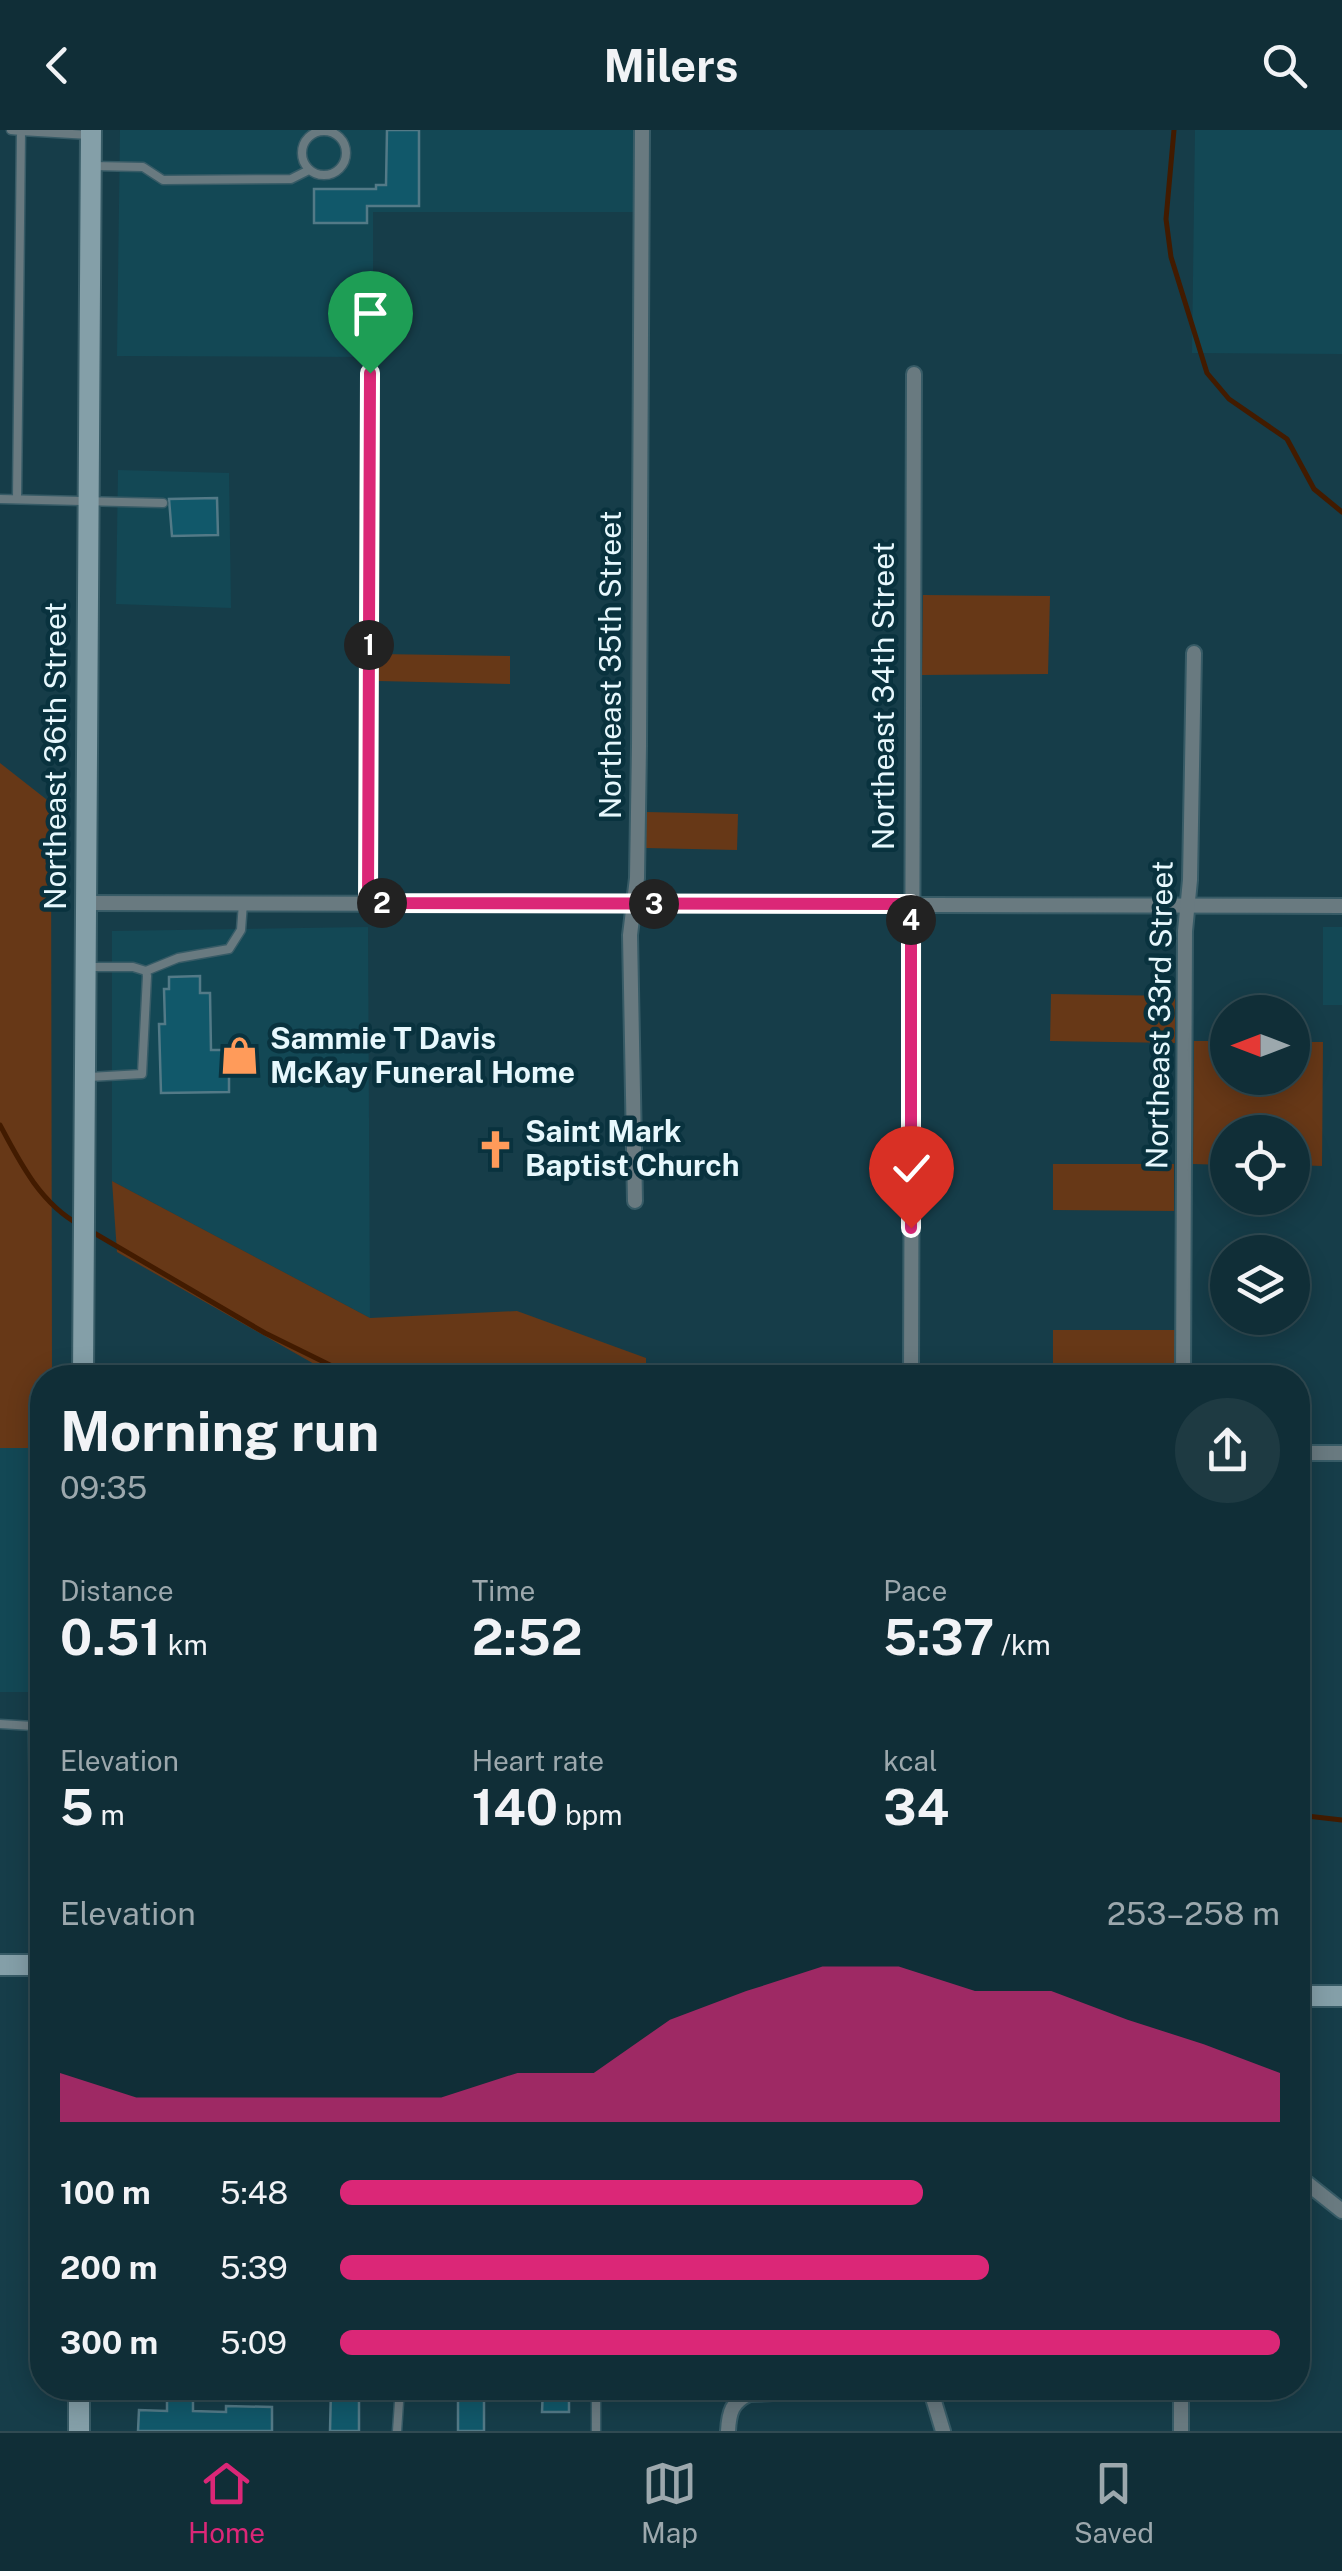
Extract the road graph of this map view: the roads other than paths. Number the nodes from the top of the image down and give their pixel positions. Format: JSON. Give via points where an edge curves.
{"nodes":[{"id":1,"x":12,"y":130,"type":"edge"},
{"id":2,"x":642,"y":130,"type":"edge"},
{"id":3,"x":21,"y":131,"type":"edge"},
{"id":4,"x":89,"y":132,"type":"edge"},
{"id":5,"x":89,"y":166,"type":"junction"},
{"id":6,"x":309,"y":170,"type":"junction"},
{"id":7,"x":370,"y":373,"type":"dead end"},
{"id":8,"x":914,"y":374,"type":"dead end"},
{"id":9,"x":0,"y":499,"type":"edge"},
{"id":10,"x":17,"y":499,"type":"junction"},
{"id":11,"x":87,"y":502,"type":"junction"},
{"id":12,"x":164,"y":504,"type":"dead end"},
{"id":13,"x":1194,"y":653,"type":"dead end"},
{"id":14,"x":86,"y":903,"type":"junction"},
{"id":15,"x":242,"y":903,"type":"junction"},
{"id":16,"x":368,"y":903,"type":"junction"},
{"id":17,"x":634,"y":904,"type":"junction"},
{"id":18,"x":911,"y":904,"type":"junction"},
{"id":19,"x":1188,"y":906,"type":"junction"},
{"id":20,"x":1342,"y":906,"type":"edge"},
{"id":21,"x":85,"y":967,"type":"junction"},
{"id":22,"x":146,"y":971,"type":"junction"},
{"id":23,"x":85,"y":1076,"type":"junction"},
{"id":24,"x":635,"y":1201,"type":"dead end"},
{"id":25,"x":83,"y":1365,"type":"edge"},
{"id":26,"x":911,"y":1365,"type":"edge"},
{"id":27,"x":1183,"y":1365,"type":"edge"},
{"id":28,"x":1310,"y":1453,"type":"edge"},
{"id":29,"x":1342,"y":1453,"type":"edge"},
{"id":30,"x":0,"y":1724,"type":"edge"},
{"id":31,"x":30,"y":1725,"type":"edge"},
{"id":32,"x":0,"y":1965,"type":"edge"},
{"id":33,"x":30,"y":1965,"type":"edge"},
{"id":34,"x":1310,"y":1996,"type":"edge"},
{"id":35,"x":1342,"y":1996,"type":"edge"},
{"id":36,"x":1310,"y":2185,"type":"edge"},
{"id":37,"x":1342,"y":2210,"type":"edge"},
{"id":38,"x":79,"y":2400,"type":"edge"},
{"id":39,"x":399,"y":2400,"type":"edge"},
{"id":40,"x":596,"y":2400,"type":"edge"},
{"id":41,"x":737,"y":2400,"type":"edge"},
{"id":42,"x":933,"y":2400,"type":"edge"},
{"id":43,"x":1181,"y":2400,"type":"edge"},
{"id":44,"x":78,"y":2431,"type":"edge"},
{"id":45,"x":398,"y":2431,"type":"edge"},
{"id":46,"x":596,"y":2431,"type":"edge"},
{"id":47,"x":728,"y":2431,"type":"edge"},
{"id":48,"x":942,"y":2431,"type":"edge"},
{"id":49,"x":1181,"y":2431,"type":"edge"}],
"edges":[{"from":1,"to":3,"type":"lane"},
{"from":2,"to":17,"type":"street","name":"Northeast 35th Street"},
{"from":3,"to":4,"type":"lane"},
{"from":3,"to":10,"type":"lane"},
{"from":4,"to":5,"type":"main road","name":"Northeast 36th Street"},
{"from":5,"to":6,"type":"lane","via":[[143,167],[163,180],[291,180]]},
{"from":5,"to":11,"type":"main road","name":"Northeast 36th Street"},
{"from":6,"to":6,"type":"lane","via":[[330,175],[342,167],[346,147],[337,135],[323,131],[305,142],[302,157]]},
{"from":7,"to":16,"type":"street"},
{"from":8,"to":18,"type":"street","name":"Northeast 34th Street"},
{"from":9,"to":10,"type":"lane"},
{"from":10,"to":11,"type":"lane"},
{"from":11,"to":12,"type":"lane"},
{"from":11,"to":14,"type":"main road","name":"Northeast 36th Street"},
{"from":13,"to":19,"type":"street","name":"Northeast 33rd Street"},
{"from":14,"to":15,"type":"street"},
{"from":14,"to":21,"type":"main road","name":"Northeast 36th Street"},
{"from":15,"to":16,"type":"street"},
{"from":15,"to":22,"type":"lane","via":[[241,930],[229,949]]},
{"from":16,"to":17,"type":"street"},
{"from":17,"to":18,"type":"street"},
{"from":17,"to":24,"type":"street","name":"Northeast 35th Street"},
{"from":18,"to":19,"type":"street"},
{"from":18,"to":26,"type":"street","name":"Northeast 34th Street"},
{"from":19,"to":20,"type":"street"},
{"from":19,"to":27,"type":"street","name":"Northeast 33rd Street"},
{"from":21,"to":22,"type":"lane"},
{"from":21,"to":23,"type":"main road","name":"Northeast 36th Street"},
{"from":22,"to":23,"type":"lane","via":[[142,1074]]},
{"from":23,"to":25,"type":"main road","name":"Northeast 36th Street"},
{"from":28,"to":29,"type":"street"},
{"from":30,"to":31,"type":"lane"},
{"from":32,"to":33,"type":"main road"},
{"from":34,"to":35,"type":"main road"},
{"from":36,"to":37,"type":"street"},
{"from":38,"to":44,"type":"main road"},
{"from":39,"to":45,"type":"lane"},
{"from":40,"to":46,"type":"lane"},
{"from":41,"to":47,"type":"street"},
{"from":42,"to":48,"type":"street"},
{"from":43,"to":49,"type":"street"}]}
